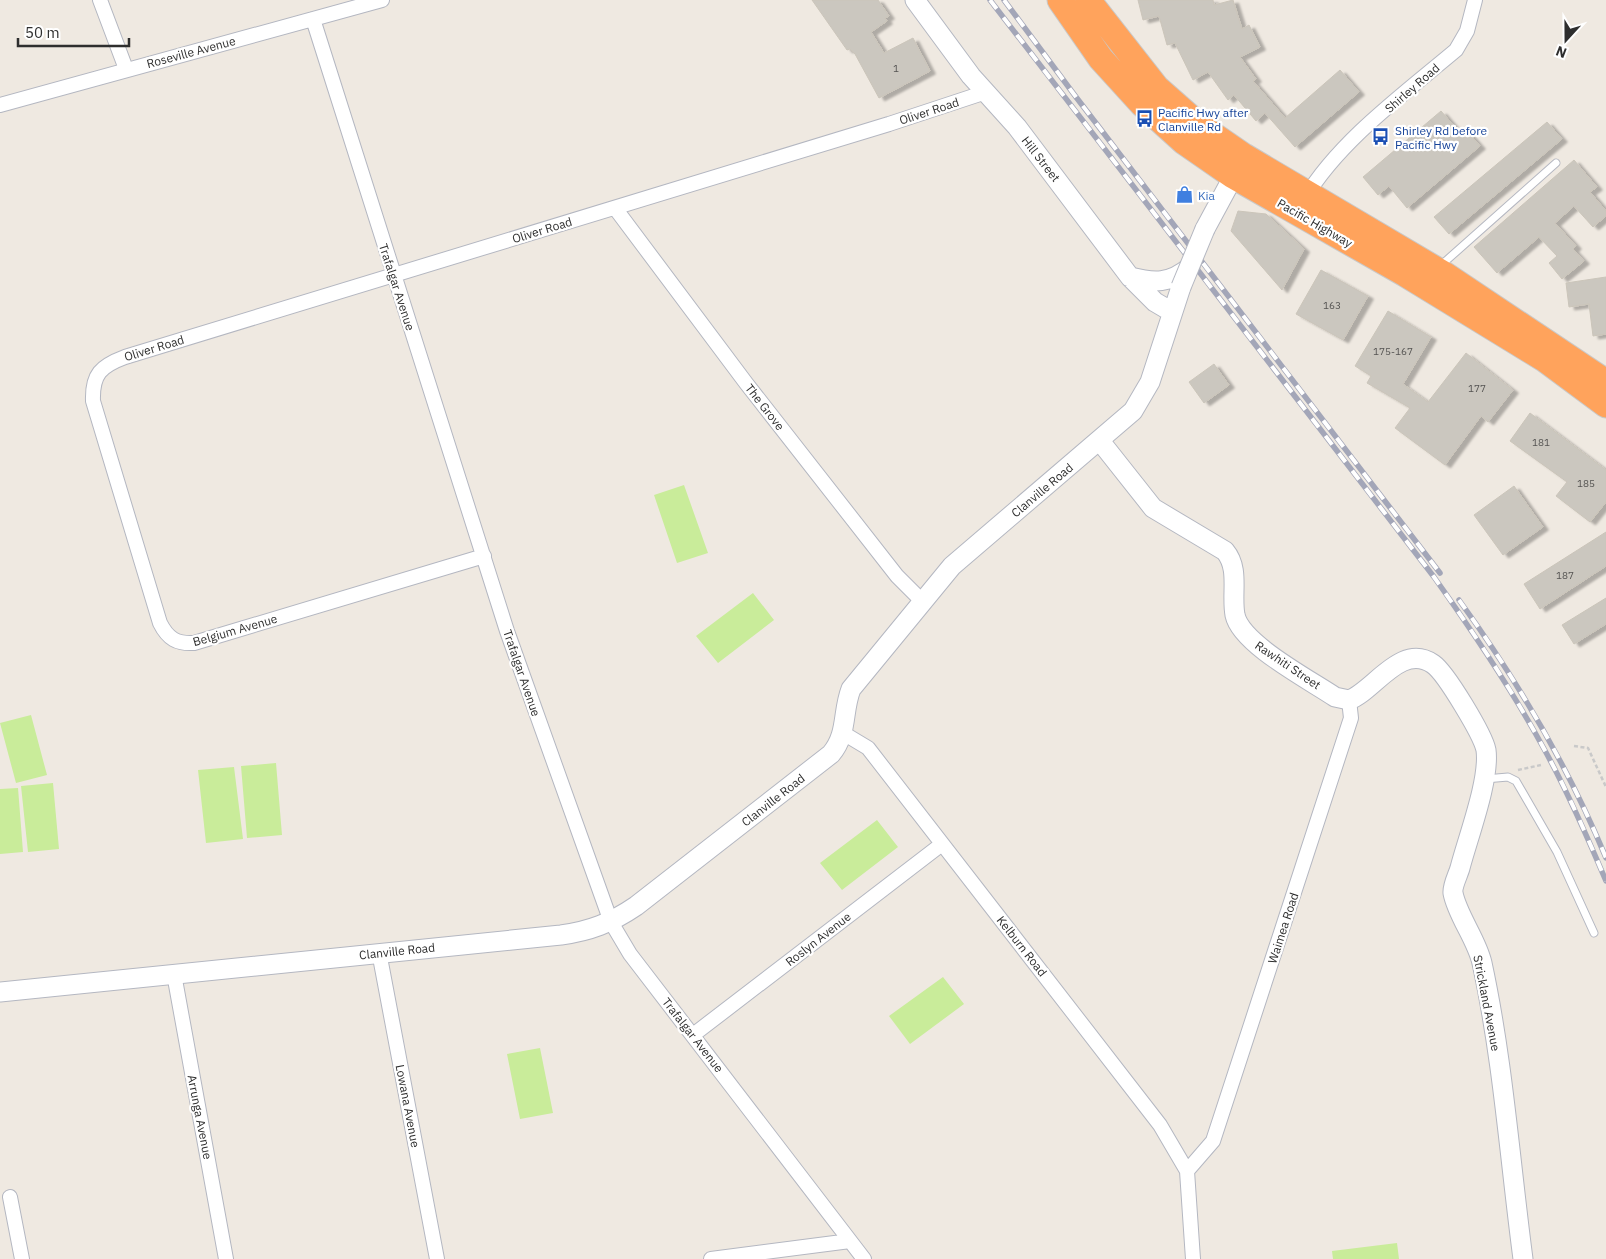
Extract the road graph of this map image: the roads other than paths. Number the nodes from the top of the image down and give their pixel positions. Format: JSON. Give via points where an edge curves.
{"nodes":[{"id":1,"x":100,"y":0,"type":"edge"},
{"id":2,"x":382,"y":0,"type":"edge"},
{"id":3,"x":915,"y":0,"type":"edge"},
{"id":4,"x":1060,"y":0,"type":"edge"},
{"id":5,"x":1088,"y":0,"type":"edge"},
{"id":6,"x":1475,"y":0,"type":"edge"},
{"id":7,"x":312,"y":19,"type":"junction"},
{"id":8,"x":126,"y":69,"type":"junction"},
{"id":9,"x":986,"y":92,"type":"junction"},
{"id":10,"x":0,"y":105,"type":"edge"},
{"id":11,"x":1556,"y":163,"type":"dead end"},
{"id":12,"x":1238,"y":166,"type":"junction"},
{"id":13,"x":1302,"y":203,"type":"junction"},
{"id":14,"x":615,"y":208,"type":"junction"},
{"id":15,"x":1437,"y":269,"type":"junction"},
{"id":16,"x":393,"y":276,"type":"junction"},
{"id":17,"x":1130,"y":277,"type":"junction"},
{"id":18,"x":1177,"y":283,"type":"junction"},
{"id":19,"x":1172,"y":312,"type":"junction"},
{"id":20,"x":99,"y":370,"type":"joint"},
{"id":21,"x":1605,"y":380,"type":"edge"},
{"id":22,"x":1606,"y":405,"type":"edge"},
{"id":23,"x":1100,"y":441,"type":"junction"},
{"id":24,"x":484,"y":556,"type":"junction"},
{"id":25,"x":922,"y":601,"type":"junction"},
{"id":26,"x":1349,"y":700,"type":"junction"},
{"id":27,"x":843,"y":733,"type":"junction"},
{"id":28,"x":1485,"y":778,"type":"junction"},
{"id":29,"x":942,"y":844,"type":"junction"},
{"id":30,"x":611,"y":922,"type":"junction"},
{"id":31,"x":1594,"y":933,"type":"dead end"},
{"id":32,"x":379,"y":952,"type":"junction"},
{"id":33,"x":174,"y":974,"type":"junction"},
{"id":34,"x":0,"y":992,"type":"edge"},
{"id":35,"x":693,"y":1035,"type":"junction"},
{"id":36,"x":1187,"y":1171,"type":"junction"},
{"id":37,"x":10,"y":1197,"type":"dead end"},
{"id":38,"x":850,"y":1241,"type":"junction"},
{"id":39,"x":22,"y":1259,"type":"edge"},
{"id":40,"x":226,"y":1259,"type":"edge"},
{"id":41,"x":437,"y":1259,"type":"edge"},
{"id":42,"x":711,"y":1259,"type":"edge"},
{"id":43,"x":864,"y":1259,"type":"edge"},
{"id":44,"x":1193,"y":1259,"type":"edge"},
{"id":45,"x":1522,"y":1259,"type":"edge"}],
"edges":[{"from":1,"to":8,"type":"street"},
{"from":2,"to":7,"type":"street","name":"Roseville Avenue"},
{"from":3,"to":9,"type":"street","name":"Hill Street"},
{"from":4,"to":12,"type":"highway","name":"Pacific Highway","via":[[1101,59],[1142,104],[1184,142]]},
{"from":5,"to":12,"type":"highway","name":"Pacific Highway","via":[[1157,88]]},
{"from":6,"to":13,"type":"street","name":"Shirley Road","via":[[1467,31],[1456,50],[1347,144],[1327,164]]},
{"from":7,"to":8,"type":"street","name":"Roseville Avenue"},
{"from":7,"to":16,"type":"street","name":"Trafalgar Avenue"},
{"from":8,"to":10,"type":"street","name":"Roseville Avenue"},
{"from":9,"to":14,"type":"street","name":"Oliver Road"},
{"from":9,"to":17,"type":"street","name":"Hill Street","via":[[1017,127]]},
{"from":11,"to":15,"type":"lane"},
{"from":12,"to":13,"type":"highway","name":"Pacific Highway"},
{"from":12,"to":18,"type":"street","name":"Clanville Road","bridge":true,"via":[[1205,229],[1190,267]]},
{"from":13,"to":15,"type":"highway","name":"Pacific Highway"},
{"from":13,"to":22,"type":"highway","name":"Pacific Highway","via":[[1405,274],[1544,359]]},
{"from":14,"to":16,"type":"street","name":"Oliver Road"},
{"from":14,"to":25,"type":"street","name":"The Grove","via":[[752,391],[897,576]]},
{"from":15,"to":21,"type":"highway","name":"Pacific Highway"},
{"from":16,"to":20,"type":"street","name":"Oliver Road","via":[[125,356]]},
{"from":16,"to":24,"type":"street","name":"Trafalgar Avenue"},
{"from":17,"to":18,"type":"street"},
{"from":17,"to":19,"type":"street","name":"Hill Street","via":[[1155,302]]},
{"from":18,"to":19,"type":"street","name":"Clanville Road"},
{"from":19,"to":23,"type":"street","name":"Clanville Road","via":[[1159,357],[1142,397],[1133,411]]},
{"from":20,"to":24,"type":"street","name":"Belgium Avenue","via":[[92,390],[93,401],[160,623],[172,640],[194,643]]},
{"from":23,"to":25,"type":"street","name":"Clanville Road","via":[[952,566]]},
{"from":23,"to":26,"type":"street","name":"Rawhiti Street","via":[[1153,508],[1213,542],[1230,556],[1235,612],[1244,633],[1259,647],[1328,692]]},
{"from":24,"to":30,"type":"street","name":"Trafalgar Avenue"},
{"from":25,"to":27,"type":"street","name":"Clanville Road","via":[[851,689]]},
{"from":26,"to":28,"type":"street","name":"Strickland Avenue","via":[[1400,662],[1420,659],[1433,664],[1481,735],[1486,749]]},
{"from":26,"to":36,"type":"street","name":"Waimea Road","via":[[1352,718],[1213,1141]]},
{"from":27,"to":29,"type":"street","name":"Kelburn Road","via":[[868,748]]},
{"from":27,"to":30,"type":"street","name":"Clanville Road","via":[[825,760]]},
{"from":28,"to":31,"type":"lane","via":[[1508,777],[1516,781],[1557,852]]},
{"from":28,"to":45,"type":"street","name":"Strickland Avenue","via":[[1453,892],[1482,961]]},
{"from":29,"to":35,"type":"street","name":"Roslyn Avenue"},
{"from":29,"to":36,"type":"street","name":"Kelburn Road","via":[[1160,1125]]},
{"from":30,"to":32,"type":"street","name":"Clanville Road","via":[[581,933]]},
{"from":30,"to":35,"type":"street","name":"Trafalgar Avenue","via":[[630,954]]},
{"from":32,"to":33,"type":"street","name":"Clanville Road"},
{"from":32,"to":41,"type":"street","name":"Lowana Avenue"},
{"from":33,"to":34,"type":"street","name":"Clanville Road"},
{"from":33,"to":40,"type":"street","name":"Arrunga Avenue"},
{"from":35,"to":38,"type":"street","name":"Trafalgar Avenue"},
{"from":36,"to":44,"type":"street"},
{"from":37,"to":39,"type":"street"},
{"from":38,"to":42,"type":"street"},
{"from":38,"to":43,"type":"street","name":"Trafalgar Avenue"}]}
